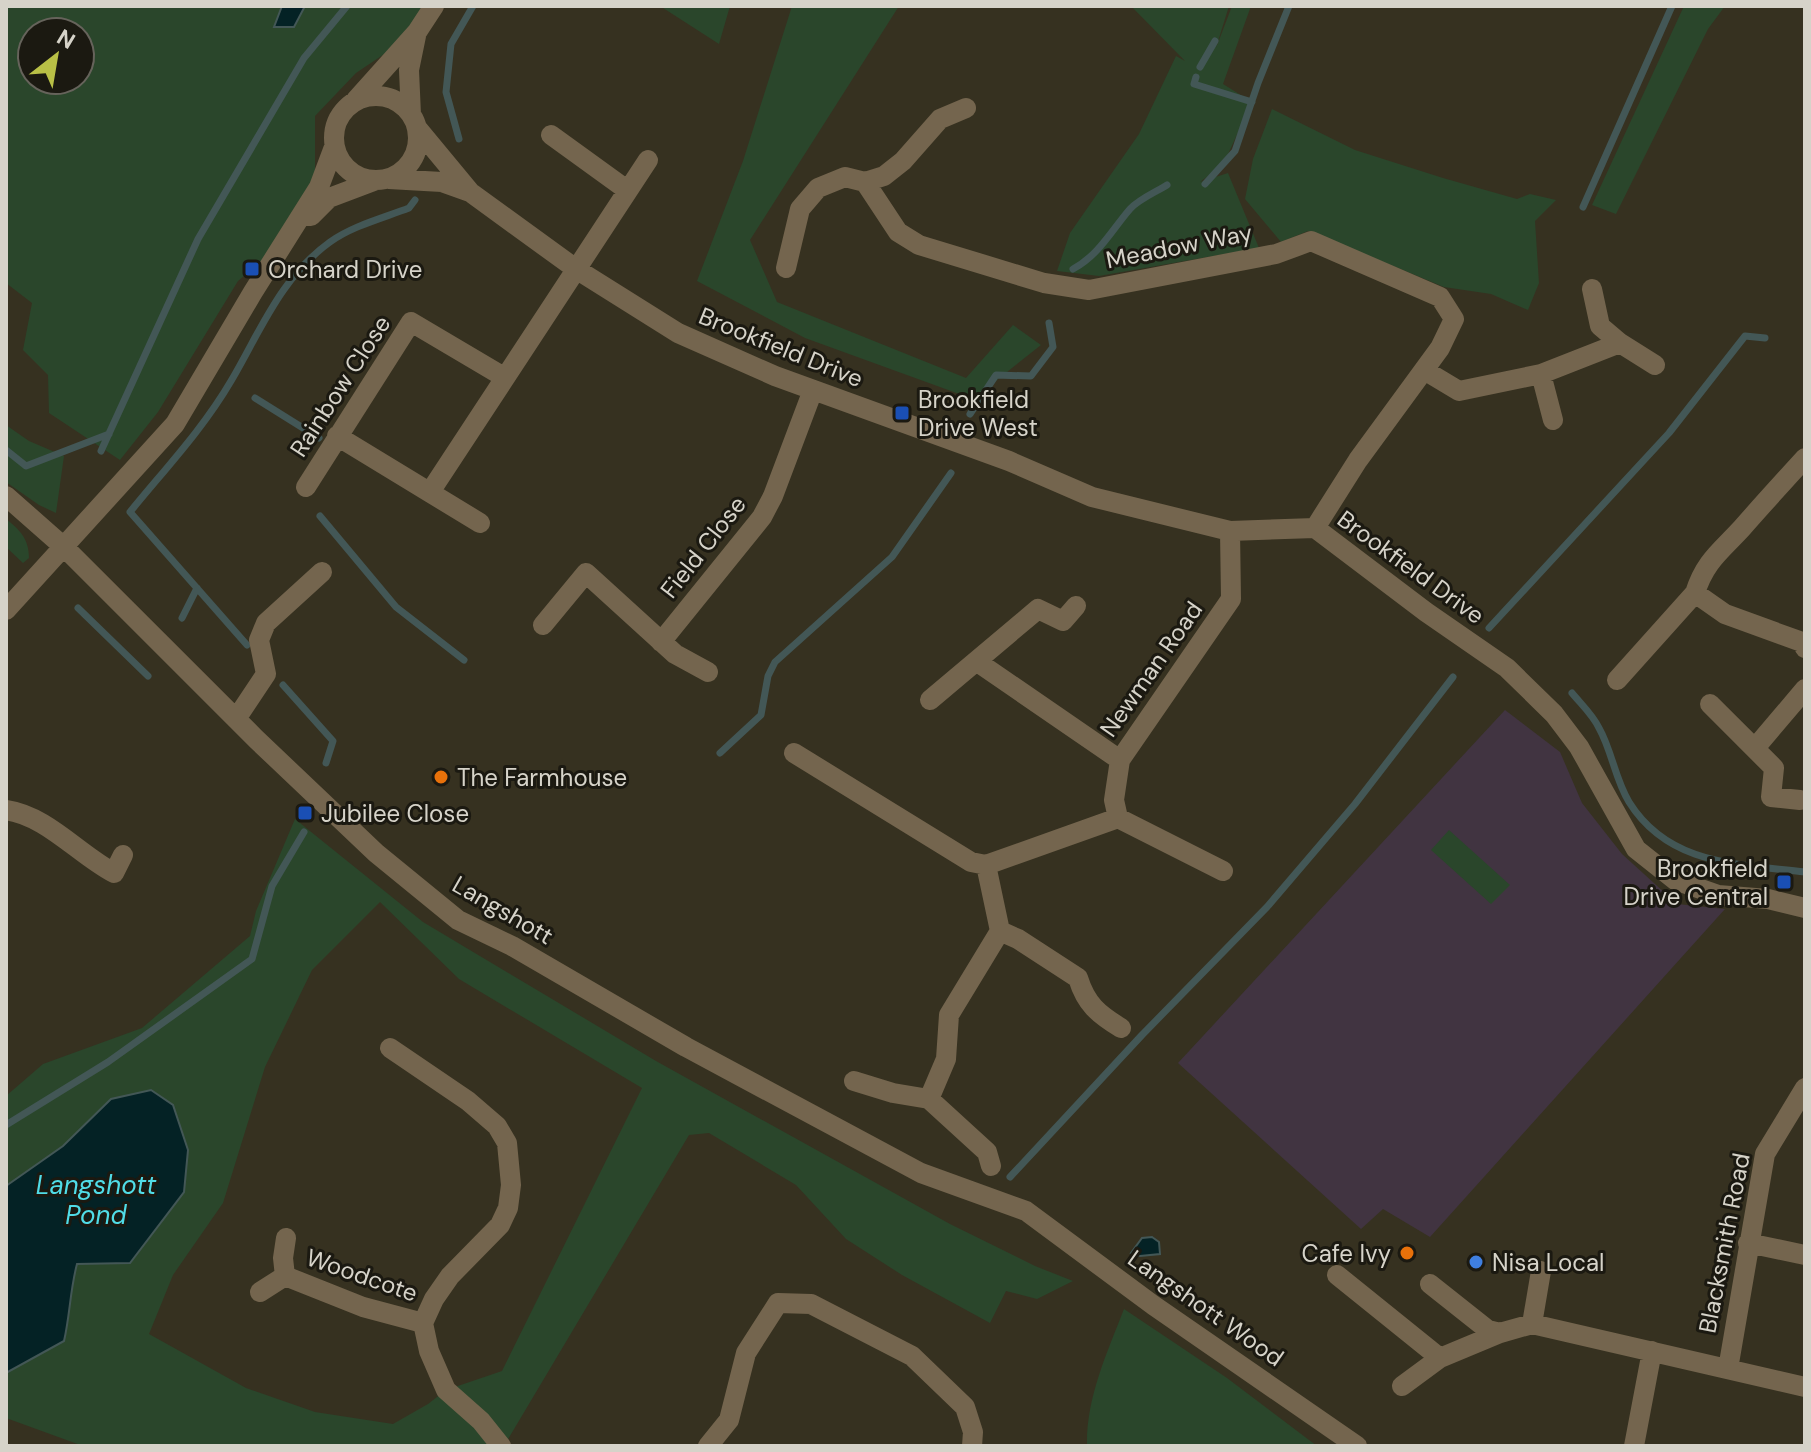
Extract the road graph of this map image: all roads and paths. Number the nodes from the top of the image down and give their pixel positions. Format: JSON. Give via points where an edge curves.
{"nodes":[{"id":1,"x":434,"y":6,"type":"edge"},
{"id":2,"x":417,"y":32,"type":"junction"},
{"id":3,"x":356,"y":100,"type":"junction"},
{"id":4,"x":966,"y":108,"type":"dead end"},
{"id":5,"x":414,"y":121,"type":"junction"},
{"id":6,"x":551,"y":135,"type":"dead end"},
{"id":7,"x":334,"y":147,"type":"junction"},
{"id":8,"x":648,"y":160,"type":"dead end"},
{"id":9,"x":382,"y":180,"type":"junction"},
{"id":10,"x":865,"y":182,"type":"junction"},
{"id":11,"x":627,"y":190,"type":"junction"},
{"id":12,"x":470,"y":192,"type":"junction"},
{"id":13,"x":289,"y":238,"type":"junction"},
{"id":14,"x":786,"y":268,"type":"dead end"},
{"id":15,"x":576,"y":269,"type":"junction"},
{"id":16,"x":1592,"y":289,"type":"dead end"},
{"id":17,"x":1620,"y":343,"type":"junction"},
{"id":18,"x":1655,"y":365,"type":"dead end"},
{"id":19,"x":1424,"y":370,"type":"junction"},
{"id":20,"x":1541,"y":374,"type":"junction"},
{"id":21,"x":504,"y":377,"type":"junction"},
{"id":22,"x":813,"y":390,"type":"junction"},
{"id":23,"x":1553,"y":420,"type":"dead end"},
{"id":24,"x":337,"y":436,"type":"junction"},
{"id":25,"x":1805,"y":458,"type":"edge"},
{"id":26,"x":306,"y":487,"type":"dead end"},
{"id":27,"x":430,"y":492,"type":"junction"},
{"id":28,"x":6,"y":496,"type":"edge"},
{"id":29,"x":480,"y":523,"type":"dead end"},
{"id":30,"x":1315,"y":528,"type":"junction"},
{"id":31,"x":1230,"y":531,"type":"junction"},
{"id":32,"x":65,"y":548,"type":"junction"},
{"id":33,"x":322,"y":572,"type":"dead end"},
{"id":34,"x":1695,"y":593,"type":"junction"},
{"id":35,"x":1076,"y":606,"type":"dead end"},
{"id":36,"x":6,"y":610,"type":"edge"},
{"id":37,"x":543,"y":625,"type":"dead end"},
{"id":38,"x":661,"y":642,"type":"junction"},
{"id":39,"x":1805,"y":648,"type":"edge"},
{"id":40,"x":976,"y":661,"type":"junction"},
{"id":41,"x":708,"y":672,"type":"dead end"},
{"id":42,"x":1617,"y":680,"type":"dead end"},
{"id":43,"x":1805,"y":689,"type":"edge"},
{"id":44,"x":930,"y":700,"type":"dead end"},
{"id":45,"x":1710,"y":704,"type":"dead end"},
{"id":46,"x":236,"y":719,"type":"junction"},
{"id":47,"x":1755,"y":748,"type":"junction"},
{"id":48,"x":794,"y":753,"type":"dead end"},
{"id":49,"x":1120,"y":760,"type":"junction"},
{"id":50,"x":1800,"y":800,"type":"dead end"},
{"id":51,"x":6,"y":810,"type":"edge"},
{"id":52,"x":1118,"y":818,"type":"junction"},
{"id":53,"x":986,"y":865,"type":"junction"},
{"id":54,"x":116,"y":871,"type":"dead end"},
{"id":55,"x":1223,"y":871,"type":"dead end"},
{"id":56,"x":1805,"y":908,"type":"edge"},
{"id":57,"x":1000,"y":931,"type":"junction"},
{"id":58,"x":1121,"y":1028,"type":"dead end"},
{"id":59,"x":390,"y":1048,"type":"dead end"},
{"id":60,"x":854,"y":1081,"type":"dead end"},
{"id":61,"x":1805,"y":1088,"type":"edge"},
{"id":62,"x":929,"y":1099,"type":"junction"},
{"id":63,"x":991,"y":1166,"type":"dead end"},
{"id":64,"x":1026,"y":1211,"type":"joint"},
{"id":65,"x":286,"y":1238,"type":"dead end"},
{"id":66,"x":1748,"y":1243,"type":"junction"},
{"id":67,"x":1805,"y":1255,"type":"edge"},
{"id":68,"x":1541,"y":1271,"type":"dead end"},
{"id":69,"x":1337,"y":1275,"type":"dead end"},
{"id":70,"x":285,"y":1276,"type":"junction"},
{"id":71,"x":1430,"y":1284,"type":"dead end"},
{"id":72,"x":260,"y":1292,"type":"dead end"},
{"id":73,"x":423,"y":1323,"type":"junction"},
{"id":74,"x":1532,"y":1324,"type":"junction"},
{"id":75,"x":1500,"y":1333,"type":"junction"},
{"id":76,"x":1652,"y":1351,"type":"junction"},
{"id":77,"x":1440,"y":1358,"type":"junction"},
{"id":78,"x":1728,"y":1369,"type":"junction"},
{"id":79,"x":1402,"y":1386,"type":"dead end"},
{"id":80,"x":1805,"y":1387,"type":"edge"},
{"id":81,"x":501,"y":1446,"type":"edge"},
{"id":82,"x":708,"y":1446,"type":"edge"},
{"id":83,"x":972,"y":1446,"type":"edge"},
{"id":84,"x":1357,"y":1446,"type":"edge"},
{"id":85,"x":1634,"y":1446,"type":"edge"}],
"edges":[{"from":1,"to":2,"type":"street"},
{"from":2,"to":3,"type":"street"},
{"from":2,"to":5,"type":"street","via":[[409,70]]},
{"from":3,"to":5,"type":"street","via":[[396,100]]},
{"from":3,"to":7,"type":"street","via":[[337,120]]},
{"from":4,"to":10,"type":"street","via":[[940,119],[903,161]]},
{"from":5,"to":9,"type":"street","via":[[417,149],[411,162]]},
{"from":5,"to":12,"type":"street"},
{"from":6,"to":11,"type":"street"},
{"from":7,"to":9,"type":"street","via":[[348,170],[360,178]]},
{"from":7,"to":13,"type":"street","via":[[319,187]]},
{"from":8,"to":11,"type":"street"},
{"from":9,"to":12,"type":"street","via":[[442,182]]},
{"from":9,"to":13,"type":"street","via":[[329,198]]},
{"from":10,"to":14,"type":"street","via":[[845,177],[818,188],[800,209]]},
{"from":10,"to":19,"type":"street","name":"Meadow Way","via":[[898,232],[919,245],[1044,283],[1089,290],[1276,254],[1311,241],[1440,297],[1454,319]]},
{"from":11,"to":15,"type":"street"},
{"from":12,"to":15,"type":"street","name":"Brookfield Drive"},
{"from":13,"to":32,"type":"street","via":[[175,424]]},
{"from":15,"to":21,"type":"street"},
{"from":15,"to":22,"type":"street","name":"Brookfield Drive","via":[[678,333]]},
{"from":16,"to":17,"type":"street","via":[[1600,326]]},
{"from":17,"to":18,"type":"street"},
{"from":17,"to":20,"type":"street"},
{"from":19,"to":20,"type":"street","via":[[1459,391]]},
{"from":19,"to":30,"type":"street","name":"Meadow Way"},
{"from":20,"to":23,"type":"street"},
{"from":21,"to":24,"type":"street","name":"Rainbow Close","via":[[411,322]]},
{"from":21,"to":27,"type":"street"},
{"from":22,"to":31,"type":"street","name":"Brookfield Drive","via":[[1092,497]]},
{"from":22,"to":38,"type":"street","name":"Field Close","via":[[762,517]]},
{"from":24,"to":26,"type":"street","name":"Rainbow Close"},
{"from":24,"to":27,"type":"street"},
{"from":25,"to":34,"type":"street","via":[[1715,554]]},
{"from":27,"to":29,"type":"street"},
{"from":28,"to":32,"type":"street","name":"Langshott"},
{"from":30,"to":31,"type":"street","name":"Brookfield Drive"},
{"from":30,"to":56,"type":"street","name":"Brookfield Drive","via":[[1524,684],[1579,747],[1636,849],[1675,880],[1718,895]]},
{"from":31,"to":49,"type":"street","name":"Newman Road","via":[[1231,599]]},
{"from":32,"to":36,"type":"street"},
{"from":32,"to":46,"type":"street","name":"Langshott"},
{"from":33,"to":46,"type":"street","via":[[266,623],[259,640],[266,674]]},
{"from":34,"to":39,"type":"street","via":[[1725,614],[1802,642]]},
{"from":34,"to":42,"type":"street"},
{"from":35,"to":40,"type":"street","via":[[1063,621],[1038,609]]},
{"from":37,"to":38,"type":"street","via":[[586,573]]},
{"from":38,"to":41,"type":"street"},
{"from":40,"to":44,"type":"street"},
{"from":40,"to":49,"type":"street","name":"Newman Road"},
{"from":43,"to":47,"type":"street"},
{"from":45,"to":47,"type":"street"},
{"from":46,"to":64,"type":"street","name":"Langshott","via":[[376,853],[458,920],[921,1173]]},
{"from":47,"to":50,"type":"street","via":[[1774,768],[1771,797]]},
{"from":48,"to":53,"type":"street","via":[[875,813]]},
{"from":49,"to":52,"type":"street","via":[[1114,800]]},
{"from":51,"to":54,"type":"street","via":[[42,823],[91,861]]},
{"from":52,"to":53,"type":"street"},
{"from":52,"to":55,"type":"street"},
{"from":53,"to":57,"type":"street"},
{"from":57,"to":58,"type":"street","via":[[1078,978],[1094,1011]]},
{"from":57,"to":62,"type":"street","via":[[949,1015],[946,1059]]},
{"from":59,"to":73,"type":"street","via":[[497,1126],[511,1164],[508,1208],[500,1225],[450,1276]]},
{"from":60,"to":62,"type":"street"},
{"from":61,"to":66,"type":"street","name":"Blacksmith Road","via":[[1765,1154]]},
{"from":62,"to":63,"type":"street","via":[[987,1152]]},
{"from":64,"to":84,"type":"street","name":"Langshott Wood"},
{"from":65,"to":70,"type":"street"},
{"from":66,"to":67,"type":"street"},
{"from":66,"to":78,"type":"street","name":"Blacksmith Road"},
{"from":68,"to":74,"type":"street"},
{"from":69,"to":77,"type":"street"},
{"from":70,"to":72,"type":"street"},
{"from":70,"to":73,"type":"street","name":"Woodcote","via":[[339,1299]]},
{"from":71,"to":75,"type":"street","via":[[1488,1330]]},
{"from":73,"to":81,"type":"street","via":[[446,1390]]},
{"from":74,"to":75,"type":"street"},
{"from":74,"to":76,"type":"street"},
{"from":75,"to":77,"type":"street"},
{"from":76,"to":78,"type":"street"},
{"from":76,"to":85,"type":"street"},
{"from":77,"to":79,"type":"street"},
{"from":78,"to":80,"type":"street"},
{"from":82,"to":83,"type":"street","via":[[729,1420],[746,1353],[778,1303],[811,1304],[912,1356],[965,1407]]}]}
